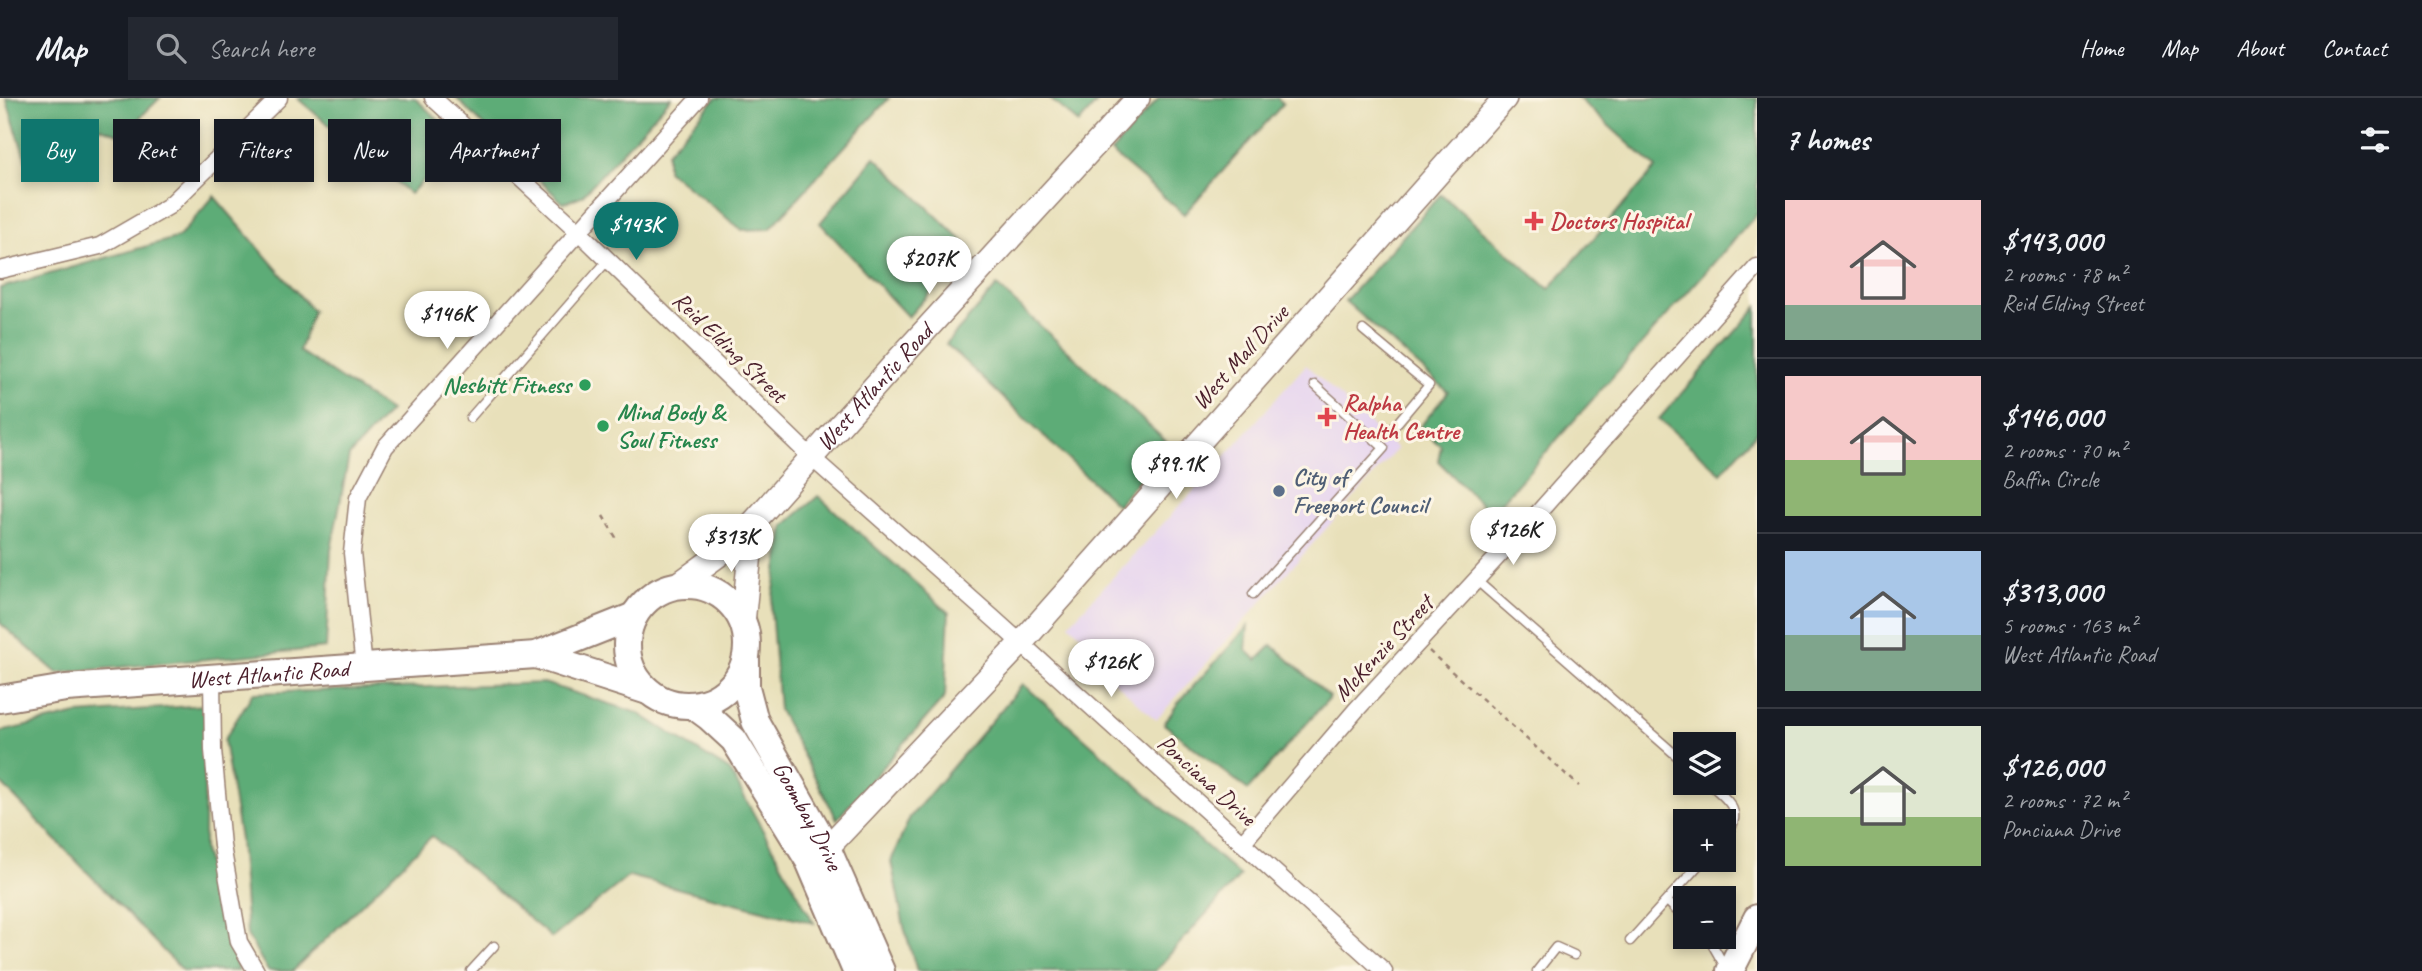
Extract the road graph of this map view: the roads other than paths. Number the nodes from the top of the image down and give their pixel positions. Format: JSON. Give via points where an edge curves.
{"nodes":[{"id":1,"x":279,"y":98,"type":"edge"},
{"id":2,"x":433,"y":98,"type":"edge"},
{"id":3,"x":699,"y":98,"type":"edge"},
{"id":4,"x":1138,"y":98,"type":"edge"},
{"id":5,"x":1505,"y":98,"type":"edge"},
{"id":6,"x":578,"y":231,"type":"junction"},
{"id":7,"x":608,"y":260,"type":"junction"},
{"id":8,"x":1757,"y":267,"type":"edge"},
{"id":9,"x":0,"y":270,"type":"edge"},
{"id":10,"x":1363,"y":330,"type":"dead end"},
{"id":11,"x":1315,"y":385,"type":"dead end"},
{"id":12,"x":470,"y":418,"type":"dead end"},
{"id":13,"x":1393,"y":428,"type":"dead end"},
{"id":14,"x":811,"y":457,"type":"junction"},
{"id":15,"x":753,"y":523,"type":"junction"},
{"id":16,"x":1476,"y":580,"type":"junction"},
{"id":17,"x":677,"y":586,"type":"junction"},
{"id":18,"x":1253,"y":594,"type":"dead end"},
{"id":19,"x":634,"y":616,"type":"junction"},
{"id":20,"x":743,"y":623,"type":"junction"},
{"id":21,"x":1021,"y":643,"type":"junction"},
{"id":22,"x":536,"y":655,"type":"junction"},
{"id":23,"x":746,"y":659,"type":"junction"},
{"id":24,"x":364,"y":668,"type":"junction"},
{"id":25,"x":212,"y":678,"type":"junction"},
{"id":26,"x":648,"y":691,"type":"junction"},
{"id":27,"x":0,"y":699,"type":"edge"},
{"id":28,"x":694,"y":706,"type":"junction"},
{"id":29,"x":1673,"y":752,"type":"edge"},
{"id":30,"x":1722,"y":795,"type":"edge"},
{"id":31,"x":1732,"y":809,"type":"edge"},
{"id":32,"x":1242,"y":843,"type":"junction"},
{"id":33,"x":818,"y":854,"type":"junction"},
{"id":34,"x":1693,"y":872,"type":"edge"},
{"id":35,"x":1667,"y":901,"type":"junction"},
{"id":36,"x":1673,"y":907,"type":"edge"},
{"id":37,"x":1757,"y":918,"type":"edge"},
{"id":38,"x":1630,"y":941,"type":"dead end"},
{"id":39,"x":494,"y":946,"type":"dead end"},
{"id":40,"x":1715,"y":949,"type":"edge"},
{"id":41,"x":1574,"y":955,"type":"dead end"},
{"id":42,"x":256,"y":971,"type":"edge"},
{"id":43,"x":471,"y":971,"type":"edge"},
{"id":44,"x":856,"y":971,"type":"edge"},
{"id":45,"x":881,"y":971,"type":"edge"},
{"id":46,"x":1384,"y":971,"type":"edge"},
{"id":47,"x":1537,"y":971,"type":"edge"},
{"id":48,"x":1722,"y":971,"type":"edge"},
{"id":49,"x":1730,"y":971,"type":"edge"}],
"edges":[{"from":1,"to":9,"type":"street","via":[[169,206],[100,246]]},
{"from":2,"to":6,"type":"street","name":"Reid Elding Street"},
{"from":3,"to":6,"type":"street"},
{"from":4,"to":14,"type":"street","name":"West Atlantic Road"},
{"from":5,"to":21,"type":"street","name":"West Mall Drive"},
{"from":6,"to":7,"type":"street","name":"Reid Elding Street"},
{"from":6,"to":24,"type":"street","via":[[385,447],[358,498],[352,553]]},
{"from":7,"to":12,"type":"lane"},
{"from":7,"to":14,"type":"street","name":"Reid Elding Street"},
{"from":8,"to":16,"type":"street","name":"McKenzie Street"},
{"from":10,"to":13,"type":"lane","via":[[1429,385]]},
{"from":11,"to":18,"type":"lane","via":[[1384,448]]},
{"from":14,"to":15,"type":"street","name":"West Atlantic Road"},
{"from":14,"to":21,"type":"street","name":"Ponciana Drive"},
{"from":15,"to":17,"type":"street","name":"West Atlantic Road"},
{"from":15,"to":20,"type":"street"},
{"from":16,"to":29,"type":"lane"},
{"from":16,"to":32,"type":"street","name":"McKenzie Street"},
{"from":17,"to":19,"type":"main road","via":[[652,596]]},
{"from":17,"to":20,"type":"main road","via":[[709,589],[729,603]]},
{"from":19,"to":22,"type":"main road","name":"West Atlantic Road"},
{"from":19,"to":26,"type":"main road","via":[[628,656],[635,676]]},
{"from":20,"to":23,"type":"main road"},
{"from":21,"to":32,"type":"street","name":"Ponciana Drive"},
{"from":21,"to":33,"type":"street","name":"West Mall Drive"},
{"from":22,"to":24,"type":"main road","name":"West Atlantic Road"},
{"from":22,"to":26,"type":"main road","name":"West Atlantic Road"},
{"from":23,"to":28,"type":"main road","via":[[727,691]]},
{"from":23,"to":33,"type":"main road","name":"Goombay Drive","via":[[746,687],[755,721]]},
{"from":24,"to":25,"type":"main road","name":"West Atlantic Road"},
{"from":25,"to":27,"type":"main road","name":"West Atlantic Road","via":[[66,688]]},
{"from":25,"to":42,"type":"street","via":[[222,846],[239,942]]},
{"from":26,"to":28,"type":"main road","via":[[677,705]]},
{"from":28,"to":33,"type":"main road","name":"Goombay Drive","via":[[734,740]]},
{"from":30,"to":31,"type":"lane"},
{"from":32,"to":46,"type":"street","name":"Ponciana Drive"},
{"from":33,"to":44,"type":"main road","name":"Goombay Drive"},
{"from":33,"to":45,"type":"main road","name":"Goombay Drive"},
{"from":34,"to":35,"type":"lane"},
{"from":35,"to":36,"type":"lane"},
{"from":35,"to":38,"type":"lane"},
{"from":37,"to":49,"type":"main road"},
{"from":39,"to":43,"type":"lane"},
{"from":40,"to":48,"type":"lane","via":[[1724,965]]},
{"from":41,"to":47,"type":"lane","via":[[1556,947]]}]}
